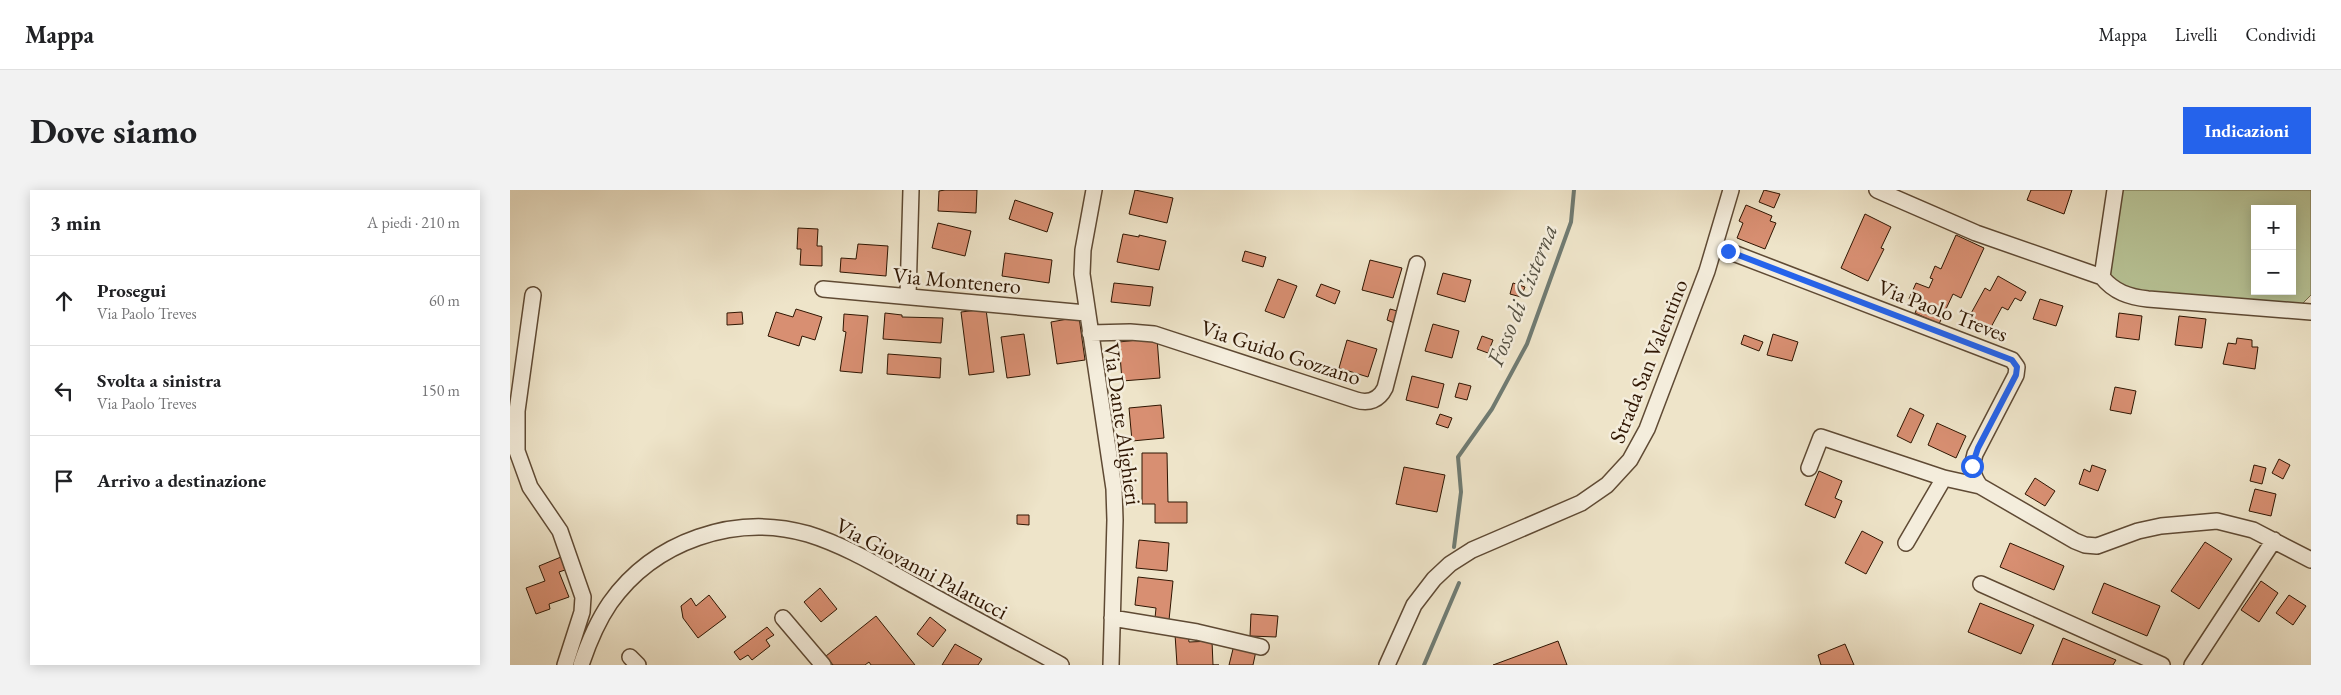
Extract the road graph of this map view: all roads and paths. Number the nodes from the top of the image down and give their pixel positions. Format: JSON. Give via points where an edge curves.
{"nodes":[{"id":1,"x":911,"y":190,"type":"edge"},
{"id":2,"x":1094,"y":190,"type":"edge"},
{"id":3,"x":1731,"y":190,"type":"edge"},
{"id":4,"x":1877,"y":190,"type":"edge"},
{"id":5,"x":2115,"y":190,"type":"edge"},
{"id":6,"x":1728,"y":251,"type":"dead end"},
{"id":7,"x":1418,"y":264,"type":"dead end"},
{"id":8,"x":2102,"y":276,"type":"junction"},
{"id":9,"x":823,"y":289,"type":"dead end"},
{"id":10,"x":532,"y":295,"type":"dead end"},
{"id":11,"x":908,"y":296,"type":"junction"},
{"id":12,"x":2311,"y":312,"type":"edge"},
{"id":13,"x":1086,"y":313,"type":"junction"},
{"id":14,"x":1090,"y":334,"type":"junction"},
{"id":15,"x":1809,"y":468,"type":"dead end"},
{"id":16,"x":1944,"y":478,"type":"junction"},
{"id":17,"x":1980,"y":486,"type":"junction"},
{"id":18,"x":2274,"y":540,"type":"junction"},
{"id":19,"x":1906,"y":543,"type":"dead end"},
{"id":20,"x":2311,"y":560,"type":"edge"},
{"id":21,"x":1981,"y":584,"type":"dead end"},
{"id":22,"x":784,"y":618,"type":"dead end"},
{"id":23,"x":1112,"y":618,"type":"junction"},
{"id":24,"x":1261,"y":647,"type":"dead end"},
{"id":25,"x":564,"y":665,"type":"edge"},
{"id":26,"x":581,"y":665,"type":"edge"},
{"id":27,"x":823,"y":665,"type":"edge"},
{"id":28,"x":1061,"y":665,"type":"edge"},
{"id":29,"x":1097,"y":665,"type":"edge"},
{"id":30,"x":1106,"y":665,"type":"edge"},
{"id":31,"x":1111,"y":665,"type":"edge"},
{"id":32,"x":1387,"y":665,"type":"edge"},
{"id":33,"x":2162,"y":665,"type":"edge"},
{"id":34,"x":2192,"y":665,"type":"edge"}],
"edges":[{"from":1,"to":11,"type":"street"},
{"from":2,"to":13,"type":"street","name":"Via Dante Alighieri","via":[[1082,258]]},
{"from":3,"to":32,"type":"street","name":"Strada San Valentino","via":[[1707,271],[1647,429],[1630,460],[1607,485],[1581,503],[1484,544],[1461,556],[1440,573],[1414,605]]},
{"from":4,"to":8,"type":"street","via":[[1976,233]]},
{"from":5,"to":8,"type":"street"},
{"from":6,"to":17,"type":"street","name":"Via Paolo Treves","via":[[2012,360],[2017,367],[2016,375],[1973,460],[1973,476]]},
{"from":7,"to":14,"type":"street","name":"Via Guido Gozzano","via":[[1384,388],[1381,395],[1369,401],[1356,400],[1154,334]]},
{"from":8,"to":12,"type":"street","via":[[2119,292],[2142,298]]},
{"from":9,"to":11,"type":"street","name":"Via Montenero"},
{"from":10,"to":25,"type":"street","via":[[517,411],[517,451],[530,487],[560,532],[583,597],[582,612]]},
{"from":11,"to":13,"type":"street","name":"Via Montenero"},
{"from":13,"to":14,"type":"street","name":"Via Dante Alighieri"},
{"from":14,"to":23,"type":"street","name":"Via Dante Alighieri","via":[[1114,496]]},
{"from":15,"to":16,"type":"street","via":[[1821,438]]},
{"from":16,"to":17,"type":"street"},
{"from":16,"to":19,"type":"street"},
{"from":17,"to":18,"type":"street","via":[[2091,547],[2149,528],[2197,521],[2236,525]]},
{"from":18,"to":20,"type":"street"},
{"from":18,"to":34,"type":"street"},
{"from":21,"to":33,"type":"street"},
{"from":22,"to":27,"type":"street"},
{"from":23,"to":24,"type":"street"},
{"from":23,"to":31,"type":"street","name":"Via Dante Alighieri"},
{"from":26,"to":28,"type":"street","name":"Via Giovanni Palatucci","via":[[607,607],[643,568],[692,539],[719,531],[754,527],[794,531],[845,548]]},
{"from":29,"to":30,"type":"street"}]}
